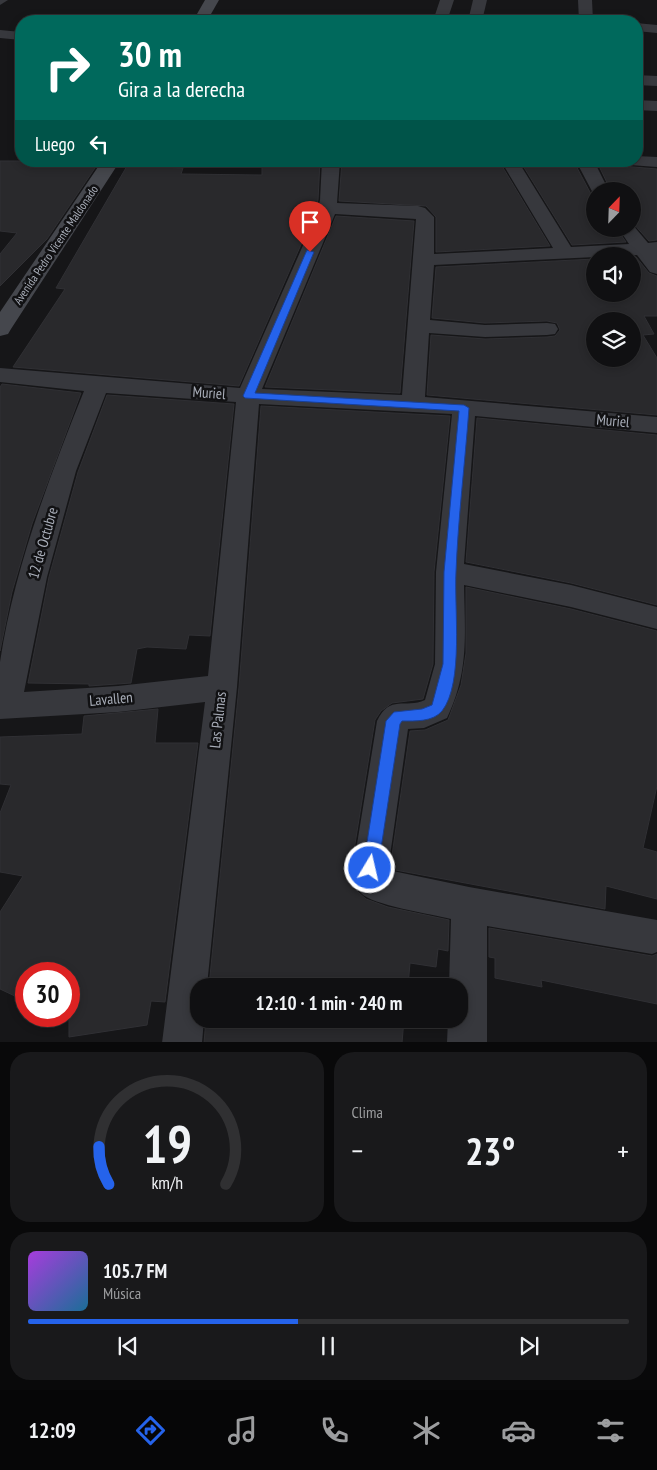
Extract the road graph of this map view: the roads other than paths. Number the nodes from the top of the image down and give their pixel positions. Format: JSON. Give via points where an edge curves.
{"nodes":[{"id":1,"x":212,"y":0,"type":"edge"},
{"id":2,"x":447,"y":0,"type":"edge"},
{"id":3,"x":480,"y":0,"type":"edge"},
{"id":4,"x":515,"y":0,"type":"edge"},
{"id":5,"x":585,"y":0,"type":"edge"},
{"id":6,"x":203,"y":15,"type":"edge"},
{"id":7,"x":442,"y":15,"type":"edge"},
{"id":8,"x":477,"y":15,"type":"edge"},
{"id":9,"x":514,"y":15,"type":"edge"},
{"id":10,"x":586,"y":15,"type":"edge"},
{"id":11,"x":643,"y":28,"type":"edge"},
{"id":12,"x":657,"y":29,"type":"edge"},
{"id":13,"x":0,"y":34,"type":"edge"},
{"id":14,"x":15,"y":35,"type":"edge"},
{"id":15,"x":0,"y":45,"type":"edge"},
{"id":16,"x":15,"y":46,"type":"edge"},
{"id":17,"x":643,"y":80,"type":"edge"},
{"id":18,"x":657,"y":81,"type":"edge"},
{"id":19,"x":643,"y":105,"type":"edge"},
{"id":20,"x":657,"y":106,"type":"edge"},
{"id":21,"x":643,"y":161,"type":"edge"},
{"id":22,"x":657,"y":162,"type":"edge"},
{"id":23,"x":107,"y":167,"type":"edge"},
{"id":24,"x":331,"y":167,"type":"edge"},
{"id":25,"x":513,"y":167,"type":"edge"},
{"id":26,"x":588,"y":167,"type":"edge"},
{"id":27,"x":596,"y":182,"type":"edge"},
{"id":28,"x":327,"y":208,"type":"junction"},
{"id":29,"x":638,"y":238,"type":"edge"},
{"id":30,"x":650,"y":248,"type":"edge"},
{"id":31,"x":565,"y":252,"type":"junction"},
{"id":32,"x":424,"y":260,"type":"junction"},
{"id":33,"x":657,"y":268,"type":"edge"},
{"id":34,"x":419,"y":326,"type":"junction"},
{"id":35,"x":0,"y":329,"type":"edge"},
{"id":36,"x":547,"y":329,"type":"dead end"},
{"id":37,"x":0,"y":375,"type":"edge"},
{"id":38,"x":98,"y":385,"type":"junction"},
{"id":39,"x":248,"y":396,"type":"junction"},
{"id":40,"x":413,"y":404,"type":"junction"},
{"id":41,"x":464,"y":408,"type":"junction"},
{"id":42,"x":657,"y":425,"type":"edge"},
{"id":43,"x":450,"y":572,"type":"junction"},
{"id":44,"x":657,"y":618,"type":"edge"},
{"id":45,"x":222,"y":687,"type":"junction"},
{"id":46,"x":3,"y":706,"type":"edge"},
{"id":47,"x":469,"y":905,"type":"junction"},
{"id":48,"x":652,"y":936,"type":"dead end"},
{"id":49,"x":182,"y":1042,"type":"edge"},
{"id":50,"x":468,"y":1042,"type":"edge"}],
"edges":[{"from":1,"to":6,"type":"main road"},
{"from":2,"to":7,"type":"street"},
{"from":3,"to":8,"type":"street"},
{"from":4,"to":9,"type":"street"},
{"from":5,"to":10,"type":"street"},
{"from":11,"to":12,"type":"street"},
{"from":13,"to":14,"type":"street"},
{"from":15,"to":16,"type":"street"},
{"from":17,"to":18,"type":"street"},
{"from":19,"to":20,"type":"street"},
{"from":21,"to":22,"type":"street"},
{"from":23,"to":35,"type":"main road","name":"Avenida Pedro Vicente Maldonado"},
{"from":24,"to":28,"type":"street"},
{"from":25,"to":31,"type":"street"},
{"from":26,"to":27,"type":"street"},
{"from":28,"to":32,"type":"street","via":[[423,214]]},
{"from":28,"to":39,"type":"street"},
{"from":29,"to":30,"type":"street"},
{"from":30,"to":31,"type":"street"},
{"from":30,"to":33,"type":"street"},
{"from":31,"to":32,"type":"street"},
{"from":32,"to":34,"type":"street"},
{"from":34,"to":36,"type":"street"},
{"from":34,"to":40,"type":"street"},
{"from":37,"to":38,"type":"street","name":"Muriel"},
{"from":38,"to":39,"type":"street","name":"Muriel"},
{"from":38,"to":46,"type":"street","name":"12 de Octubre","via":[[64,472],[33,577]]},
{"from":39,"to":40,"type":"street","name":"Muriel"},
{"from":39,"to":45,"type":"street","name":"Las Palmas"},
{"from":40,"to":41,"type":"street","name":"Muriel"},
{"from":41,"to":42,"type":"street","name":"Muriel"},
{"from":41,"to":43,"type":"street"},
{"from":43,"to":44,"type":"street","via":[[571,596]]},
{"from":43,"to":47,"type":"street","via":[[450,664],[441,699],[430,713],[399,716],[393,721],[370,875],[381,886]]},
{"from":45,"to":46,"type":"street","name":"Lavallen","via":[[118,699]]},
{"from":45,"to":49,"type":"street","name":"Las Palmas"},
{"from":47,"to":48,"type":"street"},
{"from":47,"to":50,"type":"street"}]}
